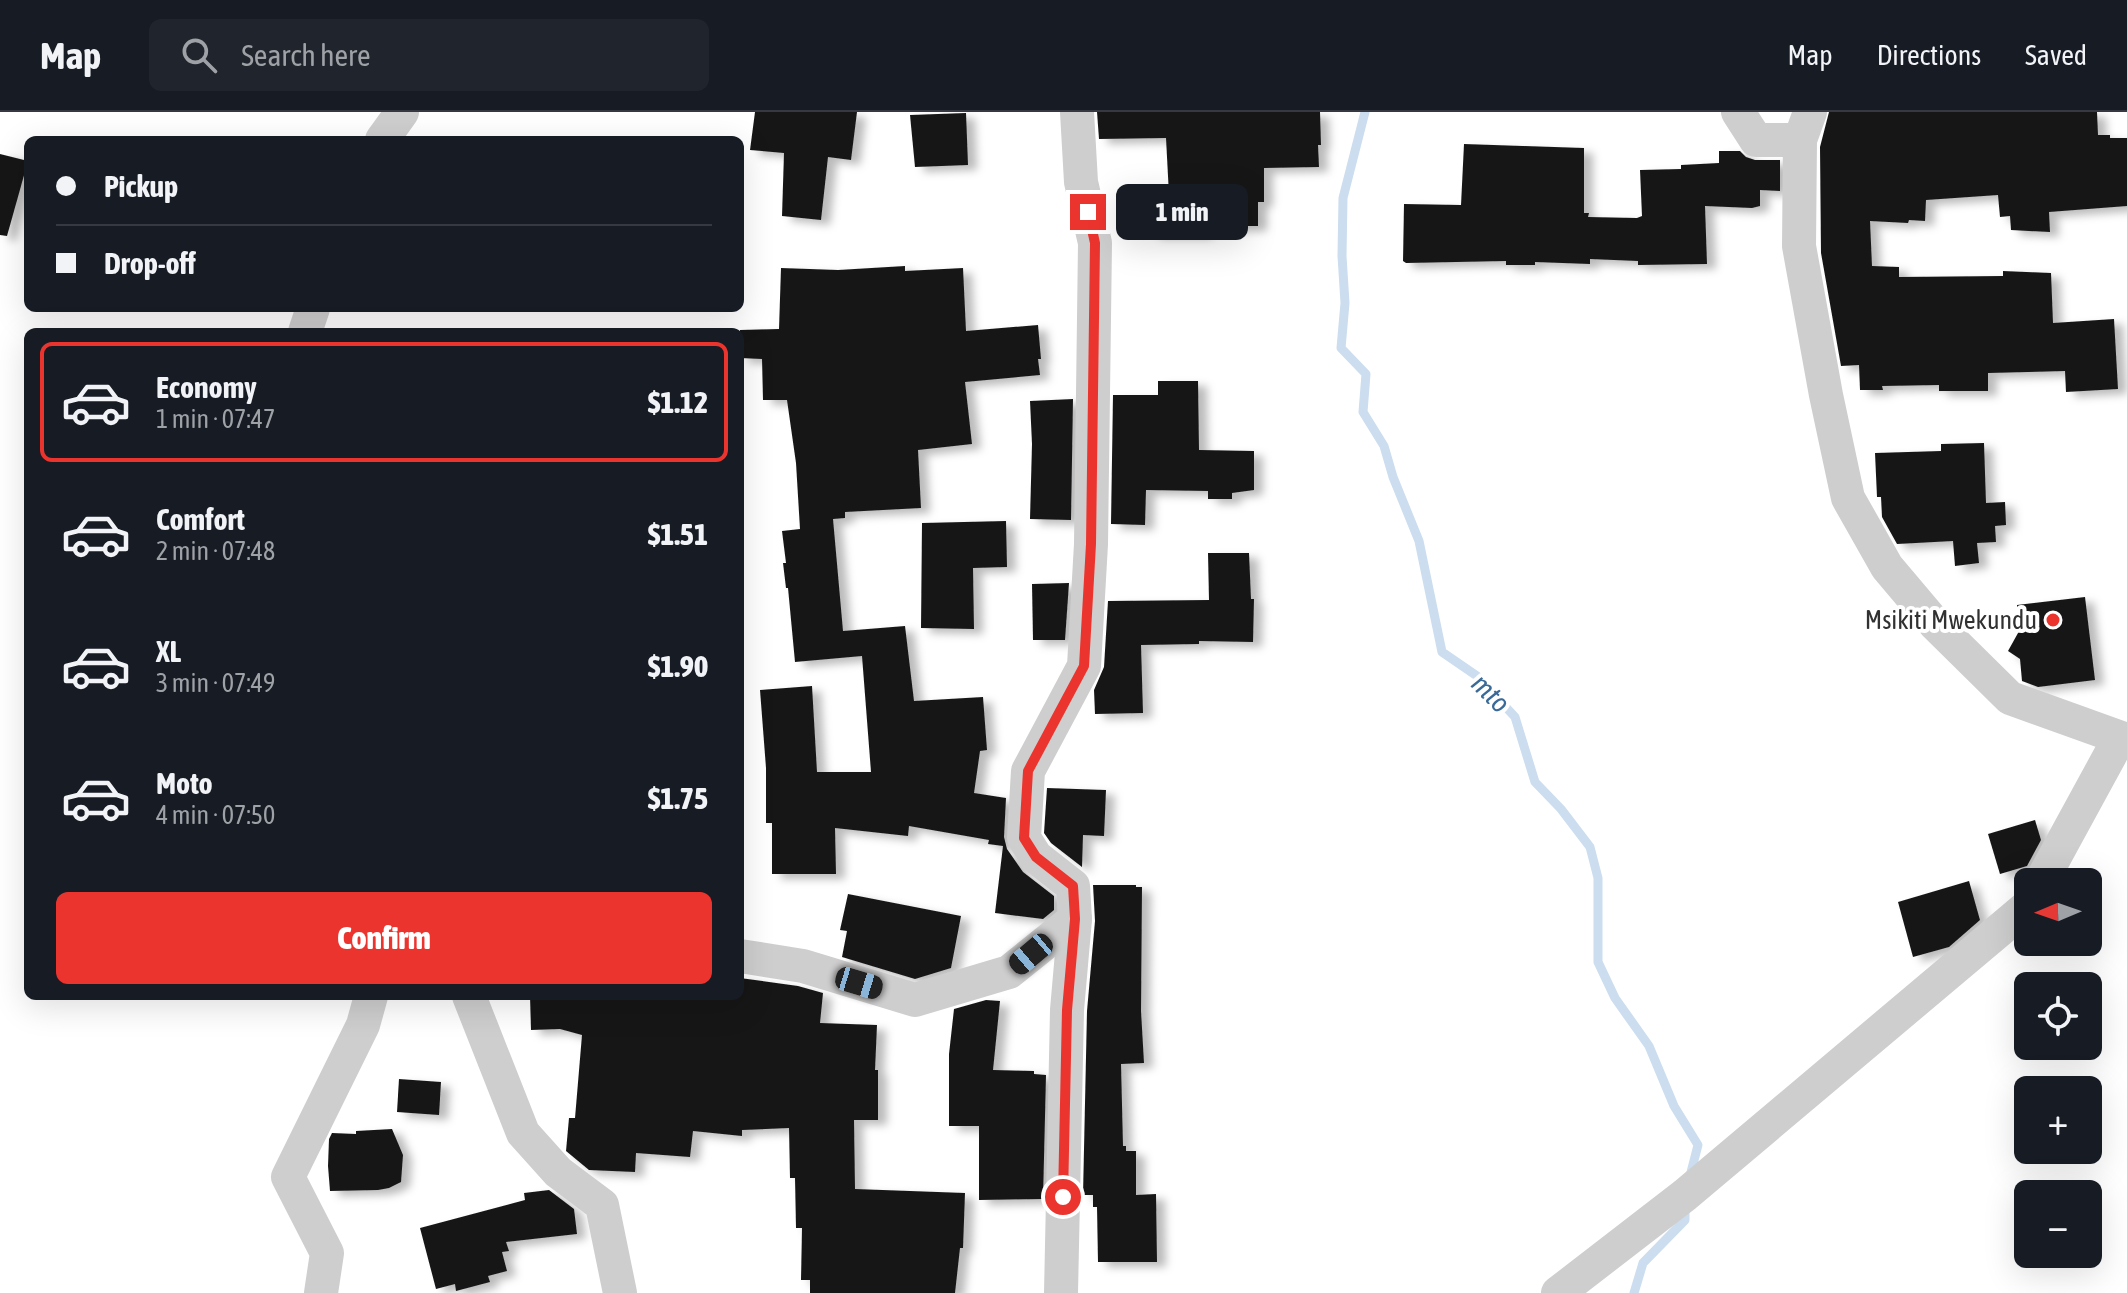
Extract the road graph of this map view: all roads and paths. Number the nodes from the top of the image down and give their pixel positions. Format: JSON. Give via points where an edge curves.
{"nodes":[{"id":1,"x":402,"y":112,"type":"edge"},
{"id":2,"x":1077,"y":112,"type":"edge"},
{"id":3,"x":1738,"y":112,"type":"edge"},
{"id":4,"x":1805,"y":126,"type":"edge"},
{"id":5,"x":385,"y":136,"type":"edge"},
{"id":6,"x":2123,"y":739,"type":"edge"},
{"id":7,"x":2049,"y":868,"type":"edge"},
{"id":8,"x":2014,"y":918,"type":"edge"},
{"id":9,"x":1075,"y":919,"type":"junction"},
{"id":10,"x":744,"y":957,"type":"edge"},
{"id":11,"x":370,"y":1000,"type":"edge"},
{"id":12,"x":471,"y":1000,"type":"edge"},
{"id":13,"x":321,"y":1293,"type":"edge"},
{"id":14,"x":620,"y":1293,"type":"edge"},
{"id":15,"x":1061,"y":1293,"type":"edge"},
{"id":16,"x":1558,"y":1293,"type":"edge"}],
"edges":[{"from":1,"to":5,"type":"street"},
{"from":2,"to":9,"type":"street","via":[[1081,182],[1095,243],[1084,666],[1028,771],[1024,838],[1036,857],[1073,886]]},
{"from":3,"to":4,"type":"street","via":[[1756,140]]},
{"from":4,"to":6,"type":"street","via":[[1799,246],[1848,498],[1887,567],[2010,698]]},
{"from":6,"to":7,"type":"street"},
{"from":8,"to":16,"type":"street","via":[[1685,1195]]},
{"from":9,"to":10,"type":"street","via":[[1009,972],[915,1000],[803,966]]},
{"from":9,"to":15,"type":"street","via":[[1067,1010]]},
{"from":11,"to":13,"type":"street","via":[[363,1025],[288,1177],[327,1253]]},
{"from":12,"to":14,"type":"street","via":[[523,1133],[558,1172],[602,1205]]}]}
